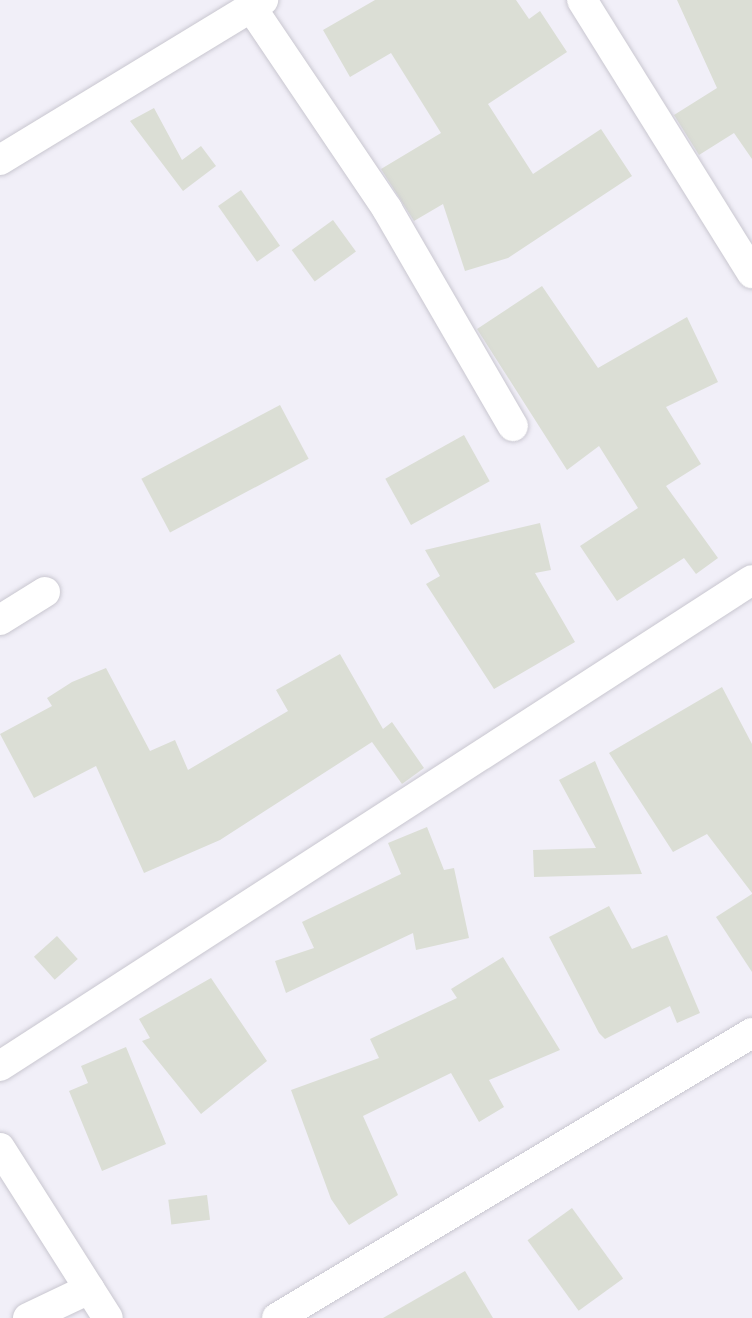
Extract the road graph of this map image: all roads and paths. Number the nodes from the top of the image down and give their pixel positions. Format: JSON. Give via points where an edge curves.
{"nodes":[{"id":1,"x":582,"y":0,"type":"edge"},
{"id":2,"x":257,"y":4,"type":"edge"},
{"id":3,"x":0,"y":160,"type":"edge"},
{"id":4,"x":752,"y":273,"type":"edge"},
{"id":5,"x":513,"y":426,"type":"dead end"},
{"id":6,"x":752,"y":580,"type":"edge"},
{"id":7,"x":44,"y":592,"type":"dead end"},
{"id":8,"x":0,"y":620,"type":"edge"},
{"id":9,"x":752,"y":1033,"type":"edge"},
{"id":10,"x":0,"y":1066,"type":"edge"},
{"id":11,"x":0,"y":1148,"type":"edge"},
{"id":12,"x":89,"y":1289,"type":"junction"},
{"id":13,"x":29,"y":1318,"type":"edge"},
{"id":14,"x":108,"y":1318,"type":"edge"},
{"id":15,"x":277,"y":1318,"type":"edge"}],
"edges":[{"from":1,"to":4,"type":"street"},
{"from":2,"to":3,"type":"street"},
{"from":2,"to":5,"type":"street","via":[[387,209]]},
{"from":6,"to":10,"type":"street"},
{"from":7,"to":8,"type":"street"},
{"from":9,"to":15,"type":"street"},
{"from":11,"to":12,"type":"street"},
{"from":12,"to":13,"type":"street"},
{"from":12,"to":14,"type":"street"}]}
